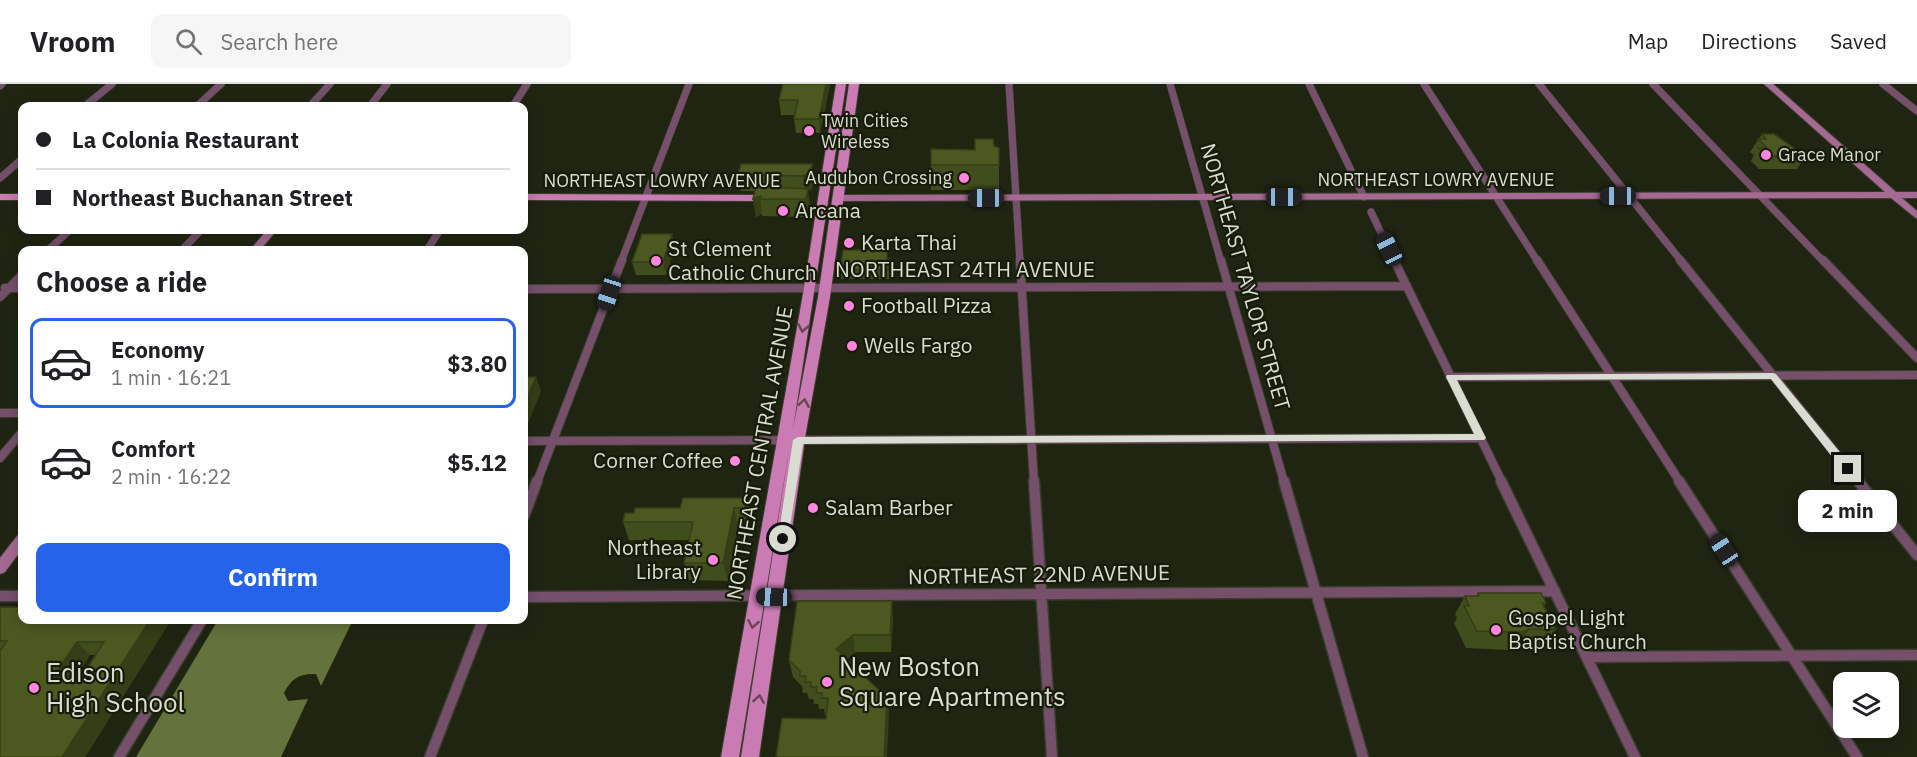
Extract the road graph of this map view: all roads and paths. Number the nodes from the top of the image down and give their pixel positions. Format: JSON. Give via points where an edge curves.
{"nodes":[{"id":1,"x":112,"y":84,"type":"edge"},
{"id":2,"x":220,"y":84,"type":"edge"},
{"id":3,"x":330,"y":84,"type":"edge"},
{"id":4,"x":387,"y":84,"type":"edge"},
{"id":5,"x":527,"y":84,"type":"edge"},
{"id":6,"x":689,"y":84,"type":"edge"},
{"id":7,"x":841,"y":84,"type":"edge"},
{"id":8,"x":854,"y":84,"type":"edge"},
{"id":9,"x":1009,"y":84,"type":"edge"},
{"id":10,"x":1170,"y":84,"type":"edge"},
{"id":11,"x":1309,"y":84,"type":"edge"},
{"id":12,"x":1424,"y":84,"type":"edge"},
{"id":13,"x":1539,"y":84,"type":"edge"},
{"id":14,"x":1653,"y":84,"type":"edge"},
{"id":15,"x":1768,"y":84,"type":"edge"},
{"id":16,"x":1883,"y":84,"type":"edge"},
{"id":17,"x":91,"y":102,"type":"edge"},
{"id":18,"x":201,"y":102,"type":"edge"},
{"id":19,"x":314,"y":102,"type":"edge"},
{"id":20,"x":373,"y":102,"type":"edge"},
{"id":21,"x":516,"y":102,"type":"edge"},
{"id":22,"x":1917,"y":111,"type":"edge"},
{"id":23,"x":18,"y":162,"type":"edge"},
{"id":24,"x":0,"y":178,"type":"edge"},
{"id":25,"x":1893,"y":195,"type":"junction"},
{"id":26,"x":1917,"y":195,"type":"edge"},
{"id":27,"x":1629,"y":196,"type":"junction"},
{"id":28,"x":1761,"y":196,"type":"junction"},
{"id":29,"x":0,"y":197,"type":"edge"},
{"id":30,"x":18,"y":197,"type":"edge"},
{"id":31,"x":528,"y":197,"type":"edge"},
{"id":32,"x":1203,"y":197,"type":"junction"},
{"id":33,"x":1364,"y":197,"type":"junction"},
{"id":34,"x":1497,"y":197,"type":"junction"},
{"id":35,"x":645,"y":198,"type":"junction"},
{"id":36,"x":782,"y":198,"type":"edge"},
{"id":37,"x":817,"y":198,"type":"junction"},
{"id":38,"x":838,"y":198,"type":"junction"},
{"id":39,"x":1017,"y":198,"type":"junction"},
{"id":40,"x":1371,"y":212,"type":"dead end"},
{"id":41,"x":1917,"y":216,"type":"edge"},
{"id":42,"x":66,"y":234,"type":"edge"},
{"id":43,"x":197,"y":234,"type":"edge"},
{"id":44,"x":269,"y":234,"type":"edge"},
{"id":45,"x":52,"y":246,"type":"edge"},
{"id":46,"x":186,"y":246,"type":"edge"},
{"id":47,"x":258,"y":246,"type":"edge"},
{"id":48,"x":18,"y":278,"type":"edge"},
{"id":49,"x":1407,"y":286,"type":"junction"},
{"id":50,"x":1022,"y":287,"type":"junction"},
{"id":51,"x":1227,"y":287,"type":"junction"},
{"id":52,"x":4,"y":288,"type":"edge"},
{"id":53,"x":610,"y":288,"type":"junction"},
{"id":54,"x":810,"y":288,"type":"junction"},
{"id":55,"x":825,"y":288,"type":"junction"},
{"id":56,"x":528,"y":289,"type":"edge"},
{"id":57,"x":0,"y":297,"type":"edge"},
{"id":58,"x":1917,"y":358,"type":"edge"},
{"id":59,"x":1917,"y":375,"type":"edge"},
{"id":60,"x":1611,"y":376,"type":"junction"},
{"id":61,"x":1773,"y":376,"type":"junction"},
{"id":62,"x":1450,"y":377,"type":"junction"},
{"id":63,"x":0,"y":413,"type":"edge"},
{"id":64,"x":18,"y":413,"type":"edge"},
{"id":65,"x":18,"y":437,"type":"edge"},
{"id":66,"x":1481,"y":438,"type":"junction"},
{"id":67,"x":1273,"y":439,"type":"junction"},
{"id":68,"x":798,"y":440,"type":"junction"},
{"id":69,"x":528,"y":441,"type":"edge"},
{"id":70,"x":552,"y":441,"type":"junction"},
{"id":71,"x":784,"y":441,"type":"junction"},
{"id":72,"x":1032,"y":441,"type":"junction"},
{"id":73,"x":0,"y":458,"type":"edge"},
{"id":74,"x":528,"y":505,"type":"edge"},
{"id":75,"x":18,"y":545,"type":"edge"},
{"id":76,"x":1917,"y":555,"type":"edge"},
{"id":77,"x":0,"y":568,"type":"edge"},
{"id":78,"x":1555,"y":591,"type":"junction"},
{"id":79,"x":1315,"y":592,"type":"junction"},
{"id":80,"x":1041,"y":594,"type":"junction"},
{"id":81,"x":0,"y":596,"type":"edge"},
{"id":82,"x":18,"y":596,"type":"edge"},
{"id":83,"x":528,"y":597,"type":"edge"},
{"id":84,"x":757,"y":597,"type":"junction"},
{"id":85,"x":774,"y":597,"type":"junction"},
{"id":86,"x":200,"y":624,"type":"edge"},
{"id":87,"x":481,"y":624,"type":"edge"},
{"id":88,"x":1917,"y":655,"type":"edge"},
{"id":89,"x":1587,"y":657,"type":"junction"},
{"id":90,"x":1793,"y":657,"type":"junction"},
{"id":91,"x":118,"y":757,"type":"edge"},
{"id":92,"x":430,"y":757,"type":"edge"},
{"id":93,"x":730,"y":757,"type":"edge"},
{"id":94,"x":750,"y":757,"type":"edge"},
{"id":95,"x":1052,"y":757,"type":"edge"},
{"id":96,"x":1363,"y":757,"type":"edge"},
{"id":97,"x":1635,"y":757,"type":"edge"},
{"id":98,"x":1857,"y":757,"type":"edge"}],
"edges":[{"from":1,"to":17,"type":"street"},
{"from":2,"to":18,"type":"street"},
{"from":3,"to":19,"type":"street"},
{"from":4,"to":20,"type":"street"},
{"from":5,"to":21,"type":"street"},
{"from":6,"to":35,"type":"street"},
{"from":7,"to":37,"type":"main road","name":"NORTHEAST CENTRAL AVENUE"},
{"from":8,"to":38,"type":"main road","name":"NORTHEAST CENTRAL AVENUE"},
{"from":9,"to":39,"type":"street"},
{"from":10,"to":32,"type":"street","name":"NORTHEAST TAYLOR STREET"},
{"from":11,"to":33,"type":"street"},
{"from":12,"to":34,"type":"street"},
{"from":13,"to":27,"type":"street"},
{"from":14,"to":28,"type":"street"},
{"from":15,"to":25,"type":"main road"},
{"from":16,"to":22,"type":"street"},
{"from":23,"to":24,"type":"street"},
{"from":25,"to":26,"type":"main road","name":"NORTHEAST LOWRY AVENUE"},
{"from":25,"to":28,"type":"main road","name":"NORTHEAST LOWRY AVENUE"},
{"from":25,"to":41,"type":"main road"},
{"from":27,"to":28,"type":"main road","name":"NORTHEAST LOWRY AVENUE"},
{"from":27,"to":34,"type":"main road","name":"NORTHEAST LOWRY AVENUE"},
{"from":27,"to":61,"type":"street"},
{"from":28,"to":58,"type":"street"},
{"from":29,"to":30,"type":"main road"},
{"from":31,"to":35,"type":"main road","name":"NORTHEAST LOWRY AVENUE"},
{"from":32,"to":33,"type":"main road","name":"NORTHEAST LOWRY AVENUE"},
{"from":32,"to":39,"type":"main road","name":"NORTHEAST LOWRY AVENUE"},
{"from":32,"to":51,"type":"street","name":"NORTHEAST TAYLOR STREET"},
{"from":33,"to":34,"type":"main road","name":"NORTHEAST LOWRY AVENUE"},
{"from":34,"to":60,"type":"street"},
{"from":35,"to":36,"type":"main road","name":"NORTHEAST LOWRY AVENUE"},
{"from":35,"to":53,"type":"street"},
{"from":37,"to":38,"type":"main road","name":"NORTHEAST LOWRY AVENUE"},
{"from":37,"to":54,"type":"main road","name":"NORTHEAST CENTRAL AVENUE"},
{"from":38,"to":39,"type":"main road","name":"NORTHEAST LOWRY AVENUE"},
{"from":38,"to":55,"type":"main road","name":"NORTHEAST CENTRAL AVENUE"},
{"from":39,"to":50,"type":"street"},
{"from":40,"to":49,"type":"street"},
{"from":42,"to":45,"type":"street"},
{"from":43,"to":46,"type":"street"},
{"from":44,"to":47,"type":"main road"},
{"from":48,"to":52,"type":"street"},
{"from":49,"to":51,"type":"street","name":"NORTHEAST 24TH AVENUE"},
{"from":49,"to":62,"type":"street"},
{"from":50,"to":51,"type":"street","name":"NORTHEAST 24TH AVENUE"},
{"from":50,"to":55,"type":"street","name":"NORTHEAST 24TH AVENUE"},
{"from":50,"to":72,"type":"street"},
{"from":51,"to":67,"type":"street","name":"NORTHEAST TAYLOR STREET"},
{"from":52,"to":57,"type":"street"},
{"from":53,"to":54,"type":"street","name":"NORTHEAST 24TH AVENUE"},
{"from":53,"to":56,"type":"street","name":"NORTHEAST 24TH AVENUE"},
{"from":53,"to":70,"type":"street"},
{"from":54,"to":55,"type":"street","name":"NORTHEAST 24TH AVENUE"},
{"from":54,"to":71,"type":"main road","name":"NORTHEAST CENTRAL AVENUE","one_way":true},
{"from":68,"to":55,"type":"main road","name":"NORTHEAST CENTRAL AVENUE","one_way":true},
{"from":59,"to":61,"type":"street"},
{"from":60,"to":61,"type":"street"},
{"from":60,"to":62,"type":"street"},
{"from":60,"to":90,"type":"street"},
{"from":61,"to":76,"type":"street"},
{"from":62,"to":66,"type":"street"},
{"from":63,"to":64,"type":"street"},
{"from":65,"to":73,"type":"street"},
{"from":66,"to":67,"type":"street"},
{"from":66,"to":78,"type":"street"},
{"from":67,"to":72,"type":"street"},
{"from":67,"to":79,"type":"street","name":"NORTHEAST TAYLOR STREET"},
{"from":68,"to":71,"type":"street"},
{"from":68,"to":72,"type":"street"},
{"from":68,"to":85,"type":"main road","name":"NORTHEAST CENTRAL AVENUE"},
{"from":69,"to":70,"type":"street"},
{"from":70,"to":71,"type":"street"},
{"from":70,"to":74,"type":"street"},
{"from":71,"to":84,"type":"main road","name":"NORTHEAST CENTRAL AVENUE"},
{"from":72,"to":80,"type":"street"},
{"from":75,"to":77,"type":"main road"},
{"from":78,"to":79,"type":"street","name":"NORTHEAST 22ND AVENUE"},
{"from":78,"to":89,"type":"street"},
{"from":79,"to":80,"type":"street","name":"NORTHEAST 22ND AVENUE"},
{"from":79,"to":96,"type":"street","name":"NORTHEAST TAYLOR STREET"},
{"from":80,"to":85,"type":"street","name":"NORTHEAST 22ND AVENUE"},
{"from":80,"to":95,"type":"street"},
{"from":81,"to":82,"type":"street"},
{"from":83,"to":84,"type":"street","name":"NORTHEAST 22ND AVENUE"},
{"from":84,"to":85,"type":"street","name":"NORTHEAST 22ND AVENUE"},
{"from":84,"to":93,"type":"main road","name":"NORTHEAST CENTRAL AVENUE","one_way":true},
{"from":94,"to":85,"type":"main road","name":"NORTHEAST CENTRAL AVENUE","one_way":true},
{"from":86,"to":91,"type":"street"},
{"from":87,"to":92,"type":"street"},
{"from":88,"to":90,"type":"street"},
{"from":89,"to":90,"type":"street"},
{"from":89,"to":97,"type":"street"},
{"from":90,"to":98,"type":"street"}]}
